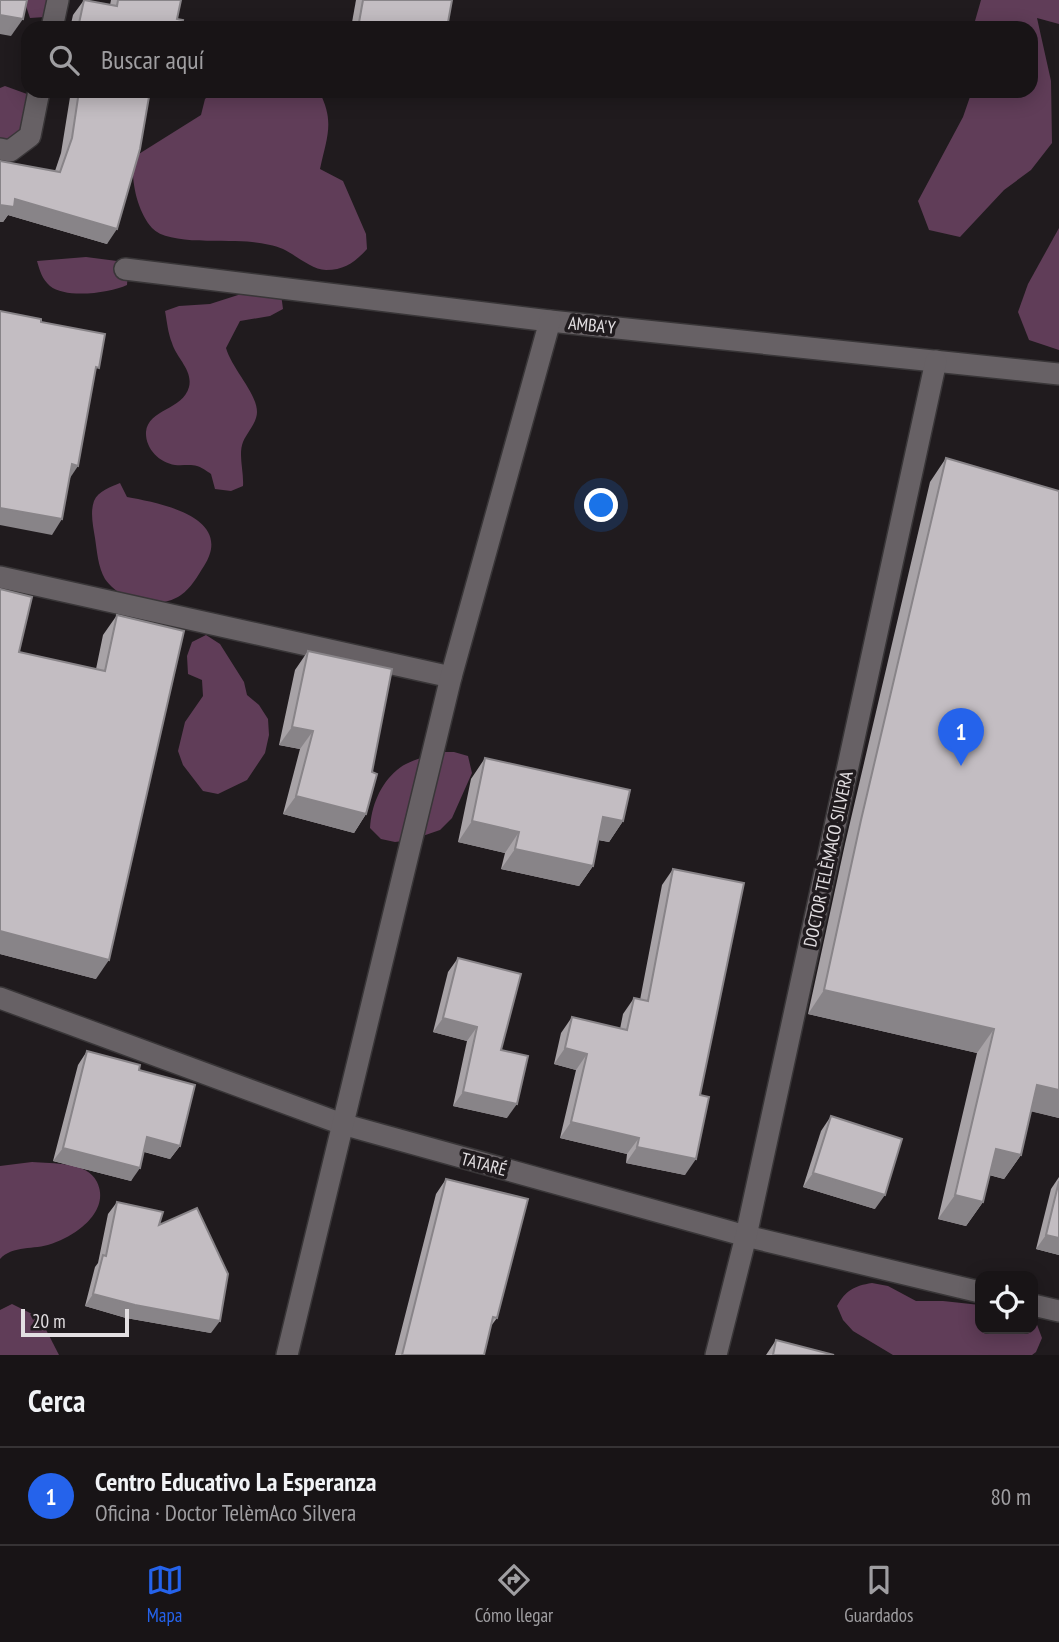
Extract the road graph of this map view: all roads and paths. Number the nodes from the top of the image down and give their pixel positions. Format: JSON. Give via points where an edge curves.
{"nodes":[{"id":1,"x":58,"y":0,"type":"edge"},
{"id":2,"x":54,"y":21,"type":"edge"},
{"id":3,"x":38,"y":98,"type":"edge"},
{"id":4,"x":0,"y":149,"type":"edge"},
{"id":5,"x":125,"y":269,"type":"dead end"},
{"id":6,"x":550,"y":321,"type":"junction"},
{"id":7,"x":936,"y":361,"type":"junction"},
{"id":8,"x":1059,"y":374,"type":"edge"},
{"id":9,"x":0,"y":577,"type":"edge"},
{"id":10,"x":451,"y":677,"type":"junction"},
{"id":11,"x":0,"y":998,"type":"edge"},
{"id":12,"x":342,"y":1124,"type":"junction"},
{"id":13,"x":746,"y":1236,"type":"junction"},
{"id":14,"x":975,"y":1291,"type":"edge"},
{"id":15,"x":1038,"y":1306,"type":"edge"},
{"id":16,"x":1059,"y":1311,"type":"edge"},
{"id":17,"x":287,"y":1355,"type":"edge"},
{"id":18,"x":716,"y":1355,"type":"edge"}],
"edges":[{"from":1,"to":2,"type":"street"},
{"from":3,"to":4,"type":"street","via":[[30,136],[10,151]]},
{"from":5,"to":6,"type":"street","name":"AMBA'Y"},
{"from":6,"to":7,"type":"street","name":"AMBA'Y"},
{"from":6,"to":10,"type":"street"},
{"from":7,"to":8,"type":"street","name":"AMBA'Y"},
{"from":7,"to":13,"type":"street","name":"DOCTOR TELÈMACO SILVERA"},
{"from":9,"to":10,"type":"street"},
{"from":10,"to":12,"type":"street"},
{"from":11,"to":12,"type":"street","name":"TATARÉ"},
{"from":12,"to":13,"type":"street","name":"TATARÉ"},
{"from":12,"to":17,"type":"street"},
{"from":13,"to":14,"type":"street","name":"TATARÉ"},
{"from":13,"to":18,"type":"street","name":"DOCTOR TELÈMACO SILVERA"},
{"from":15,"to":16,"type":"street"}]}
